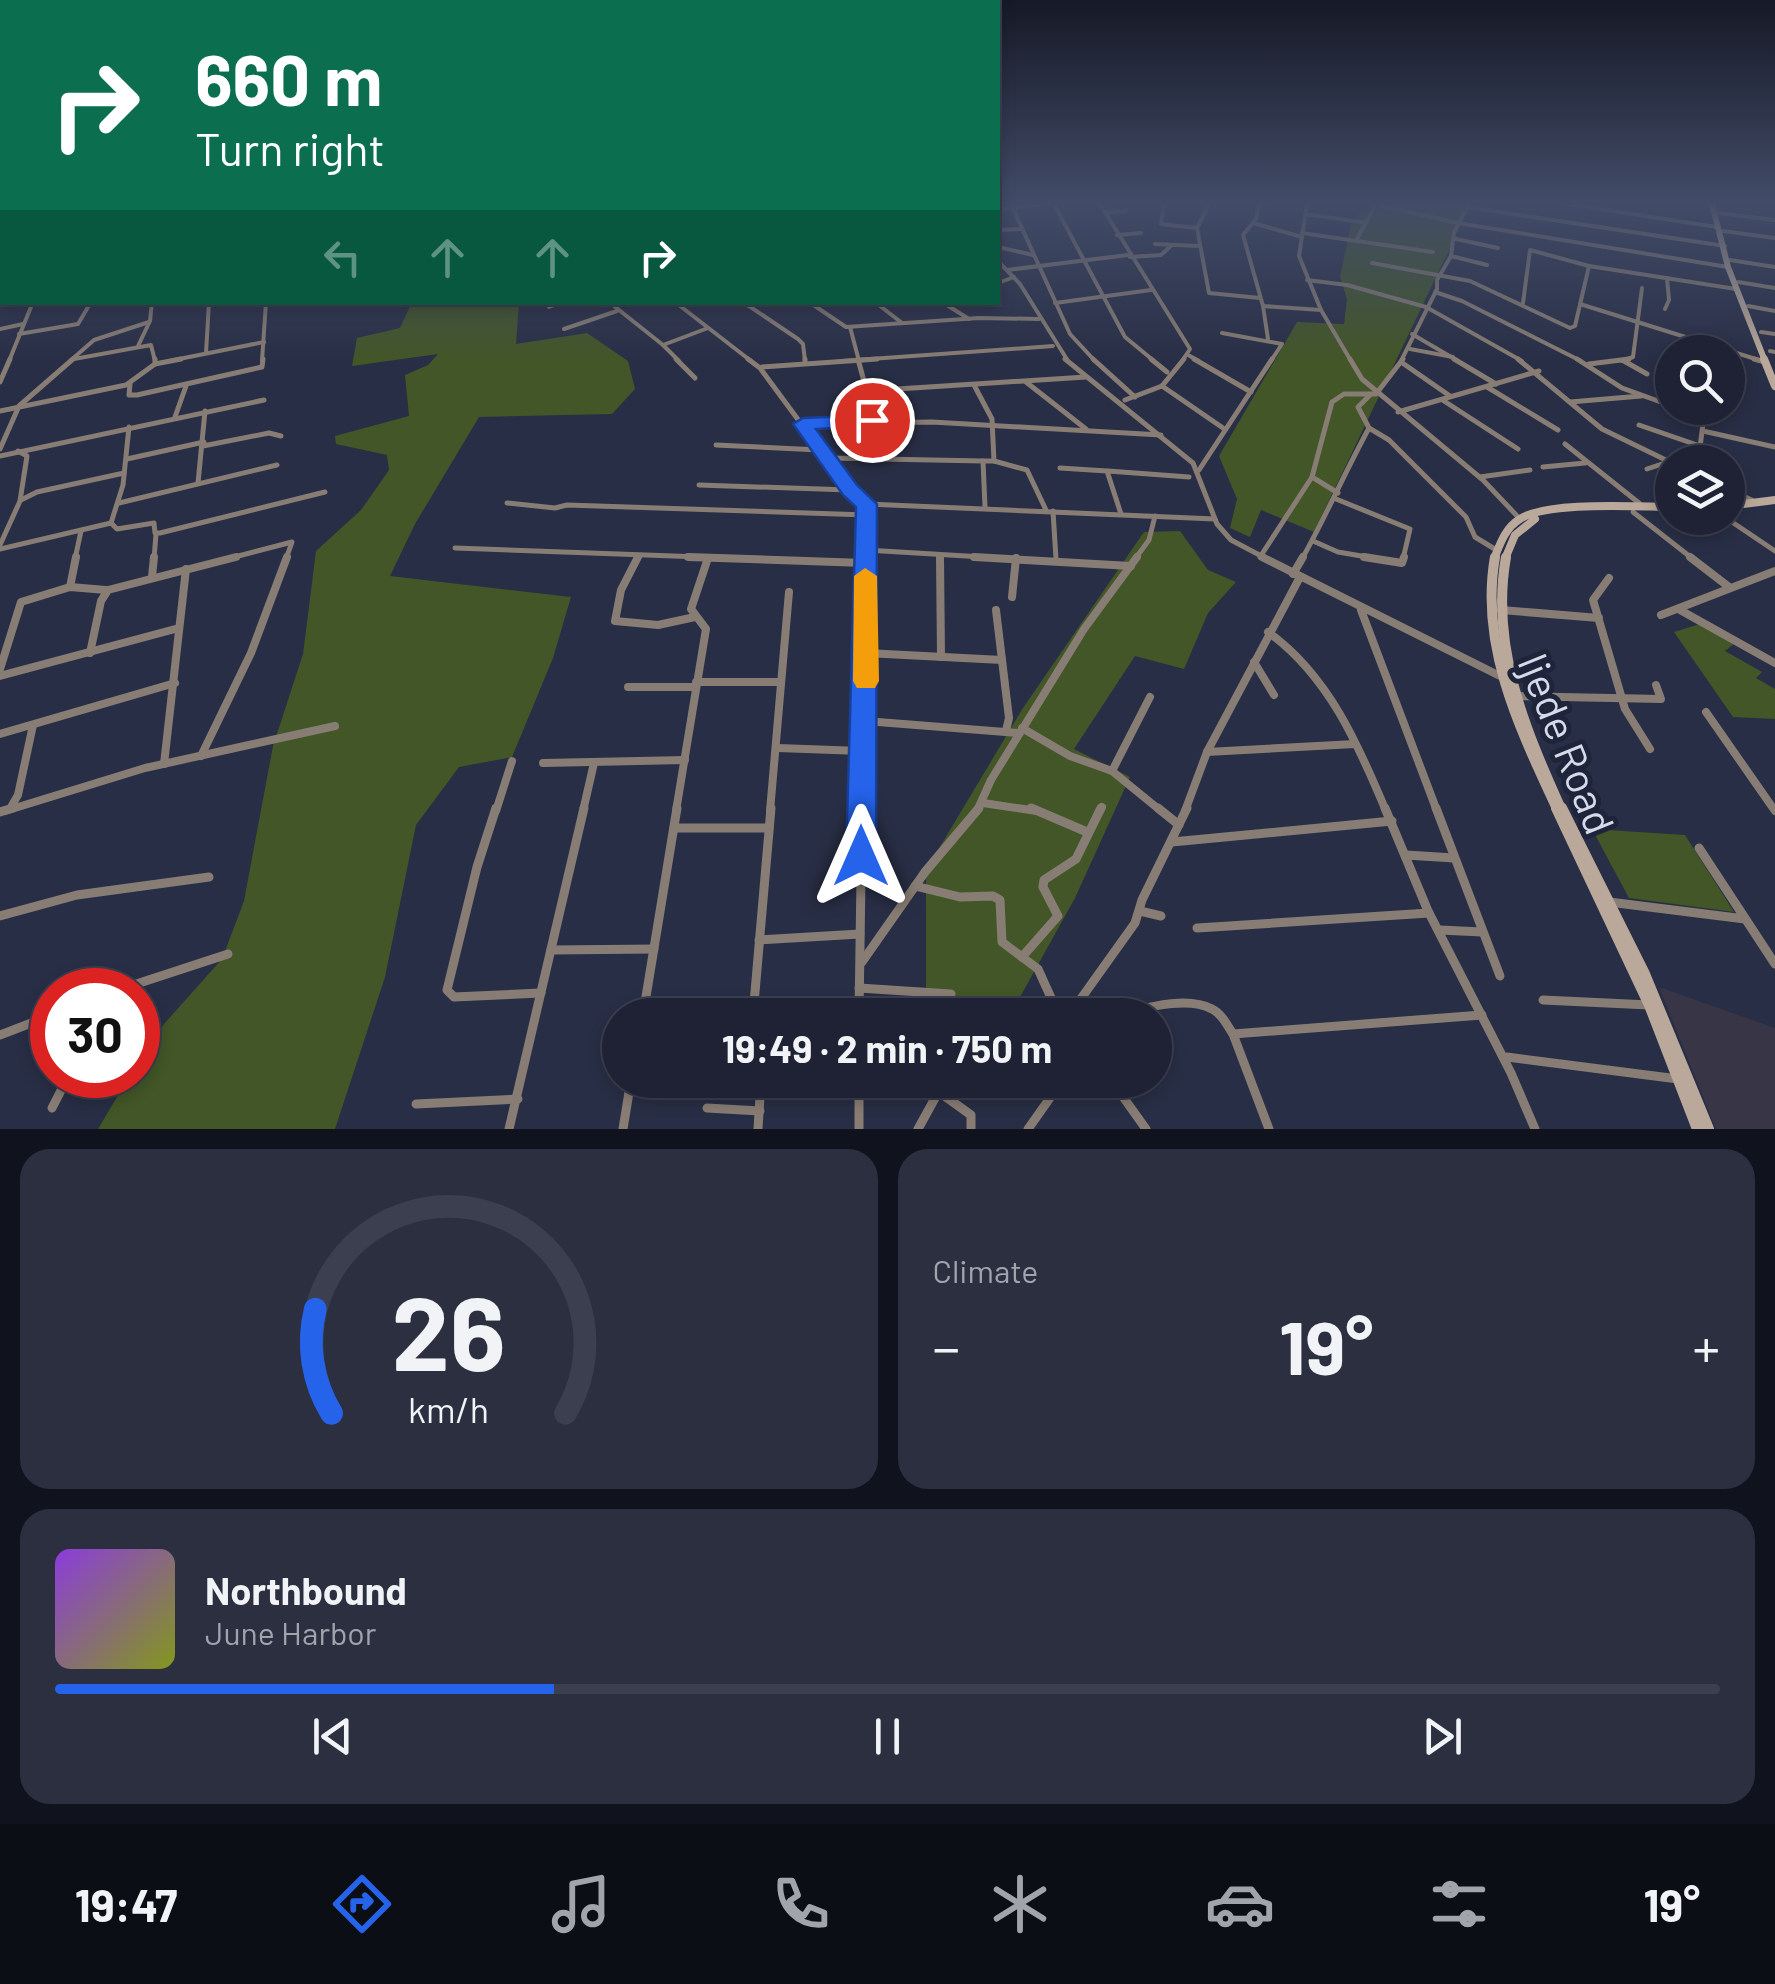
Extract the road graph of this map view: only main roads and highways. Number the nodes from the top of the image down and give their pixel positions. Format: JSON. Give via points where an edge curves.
{"nodes":[{"id":1,"x":1727,"y":257,"type":"edge"},
{"id":2,"x":1737,"y":286,"type":"junction"},
{"id":3,"x":1772,"y":352,"type":"edge"},
{"id":4,"x":1772,"y":364,"type":"edge"},
{"id":5,"x":1775,"y":386,"type":"edge"},
{"id":6,"x":1775,"y":503,"type":"edge"},
{"id":7,"x":1745,"y":507,"type":"edge"},
{"id":8,"x":1745,"y":508,"type":"edge"},
{"id":9,"x":1639,"y":510,"type":"junction"},
{"id":10,"x":1655,"y":510,"type":"edge"},
{"id":11,"x":1626,"y":947,"type":"junction"},
{"id":12,"x":1698,"y":1129,"type":"edge"},
{"id":13,"x":1708,"y":1129,"type":"edge"}],
"edges":[{"from":1,"to":2,"type":"main road"},
{"from":2,"to":3,"type":"main road"},
{"from":2,"to":4,"type":"main road"},
{"from":3,"to":4,"type":"main road"},
{"from":4,"to":5,"type":"main road"},
{"from":6,"to":7,"type":"main road"},
{"from":6,"to":8,"type":"main road"},
{"from":9,"to":10,"type":"main road","name":"Ijede Road"},
{"from":9,"to":11,"type":"main road","name":"Ijede Road","via":[[1526,522],[1506,555],[1498,610],[1502,650],[1525,726]]},
{"from":9,"to":11,"type":"main road","name":"Ijede Road","via":[[1520,519],[1507,530],[1499,552],[1491,607],[1500,676],[1517,724]]},
{"from":11,"to":12,"type":"main road","name":"Ijede Road"},
{"from":11,"to":13,"type":"main road","name":"Ijede Road"}]}
